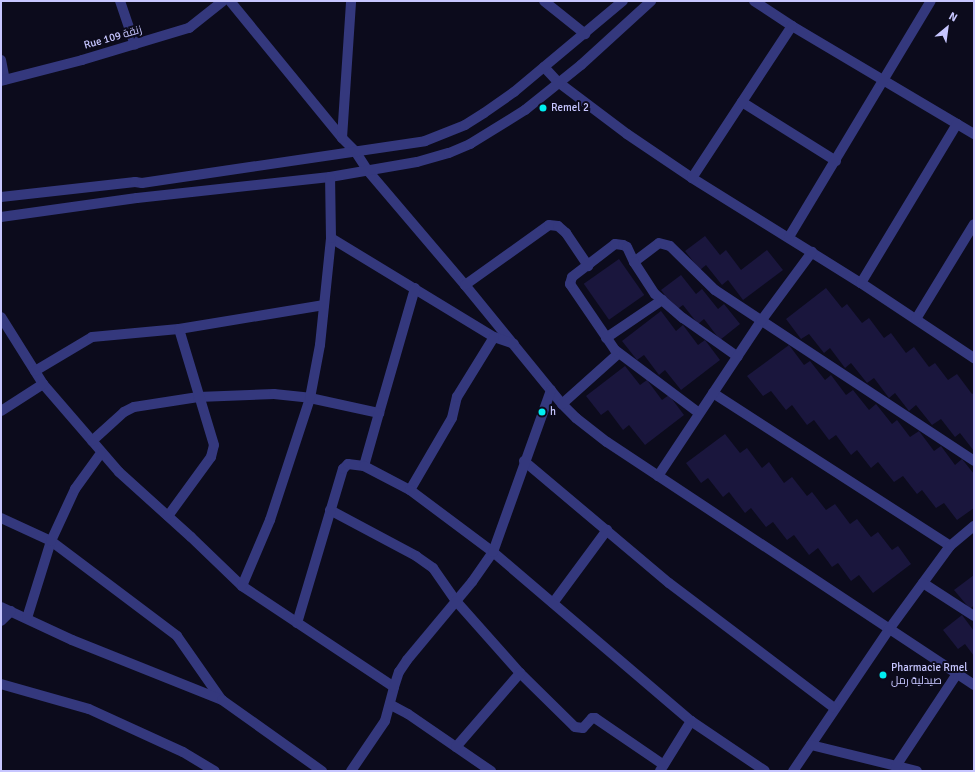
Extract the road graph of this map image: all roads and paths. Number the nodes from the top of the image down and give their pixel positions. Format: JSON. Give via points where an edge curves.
{"nodes":[{"id":1,"x":120,"y":1,"type":"edge"},
{"id":2,"x":223,"y":1,"type":"edge"},
{"id":3,"x":230,"y":1,"type":"edge"},
{"id":4,"x":351,"y":1,"type":"edge"},
{"id":5,"x":623,"y":1,"type":"edge"},
{"id":6,"x":651,"y":1,"type":"edge"},
{"id":7,"x":754,"y":1,"type":"edge"},
{"id":8,"x":931,"y":1,"type":"edge"},
{"id":9,"x":548,"y":2,"type":"edge"},
{"id":10,"x":792,"y":26,"type":"junction"},
{"id":11,"x":585,"y":34,"type":"junction"},
{"id":12,"x":135,"y":44,"type":"junction"},
{"id":13,"x":1,"y":60,"type":"edge"},
{"id":14,"x":544,"y":67,"type":"junction"},
{"id":15,"x":885,"y":80,"type":"junction"},
{"id":16,"x":3,"y":81,"type":"edge"},
{"id":17,"x":558,"y":82,"type":"junction"},
{"id":18,"x":742,"y":102,"type":"junction"},
{"id":19,"x":957,"y":124,"type":"junction"},
{"id":20,"x":974,"y":134,"type":"edge"},
{"id":21,"x":342,"y":138,"type":"junction"},
{"id":22,"x":355,"y":152,"type":"junction"},
{"id":23,"x":836,"y":161,"type":"junction"},
{"id":24,"x":368,"y":171,"type":"junction"},
{"id":25,"x":330,"y":177,"type":"junction"},
{"id":26,"x":692,"y":178,"type":"junction"},
{"id":27,"x":1,"y":197,"type":"edge"},
{"id":28,"x":1,"y":217,"type":"edge"},
{"id":29,"x":974,"y":224,"type":"edge"},
{"id":30,"x":971,"y":236,"type":"edge"},
{"id":31,"x":789,"y":237,"type":"junction"},
{"id":32,"x":330,"y":238,"type":"junction"},
{"id":33,"x":812,"y":252,"type":"junction"},
{"id":34,"x":634,"y":262,"type":"junction"},
{"id":35,"x":588,"y":266,"type":"junction"},
{"id":36,"x":861,"y":283,"type":"junction"},
{"id":37,"x":466,"y":285,"type":"junction"},
{"id":38,"x":415,"y":288,"type":"junction"},
{"id":39,"x":662,"y":300,"type":"junction"},
{"id":40,"x":324,"y":305,"type":"junction"},
{"id":41,"x":1,"y":317,"type":"edge"},
{"id":42,"x":916,"y":319,"type":"junction"},
{"id":43,"x":761,"y":321,"type":"junction"},
{"id":44,"x":179,"y":329,"type":"junction"},
{"id":45,"x":494,"y":337,"type":"junction"},
{"id":46,"x":606,"y":338,"type":"junction"},
{"id":47,"x":514,"y":344,"type":"junction"},
{"id":48,"x":619,"y":353,"type":"junction"},
{"id":49,"x":972,"y":353,"type":"edge"},
{"id":50,"x":738,"y":357,"type":"junction"},
{"id":51,"x":35,"y":371,"type":"junction"},
{"id":52,"x":43,"y":384,"type":"junction"},
{"id":53,"x":551,"y":390,"type":"junction"},
{"id":54,"x":713,"y":393,"type":"junction"},
{"id":55,"x":198,"y":398,"type":"junction"},
{"id":56,"x":310,"y":398,"type":"junction"},
{"id":57,"x":562,"y":404,"type":"junction"},
{"id":58,"x":1,"y":411,"type":"edge"},
{"id":59,"x":379,"y":413,"type":"junction"},
{"id":60,"x":699,"y":413,"type":"junction"},
{"id":61,"x":92,"y":441,"type":"junction"},
{"id":62,"x":102,"y":453,"type":"junction"},
{"id":63,"x":524,"y":460,"type":"junction"},
{"id":64,"x":974,"y":461,"type":"edge"},
{"id":65,"x":364,"y":466,"type":"junction"},
{"id":66,"x":658,"y":476,"type":"junction"},
{"id":67,"x":410,"y":490,"type":"junction"},
{"id":68,"x":330,"y":510,"type":"junction"},
{"id":69,"x":168,"y":516,"type":"junction"},
{"id":70,"x":1,"y":518,"type":"edge"},
{"id":71,"x":974,"y":526,"type":"edge"},
{"id":72,"x":606,"y":530,"type":"junction"},
{"id":73,"x":970,"y":536,"type":"edge"},
{"id":74,"x":51,"y":541,"type":"junction"},
{"id":75,"x":950,"y":546,"type":"junction"},
{"id":76,"x":493,"y":552,"type":"junction"},
{"id":77,"x":923,"y":583,"type":"junction"},
{"id":78,"x":242,"y":586,"type":"junction"},
{"id":79,"x":456,"y":601,"type":"junction"},
{"id":80,"x":553,"y":603,"type":"junction"},
{"id":81,"x":1,"y":607,"type":"edge"},
{"id":82,"x":11,"y":611,"type":"junction"},
{"id":83,"x":974,"y":616,"type":"edge"},
{"id":84,"x":27,"y":618,"type":"junction"},
{"id":85,"x":1,"y":621,"type":"edge"},
{"id":86,"x":297,"y":623,"type":"junction"},
{"id":87,"x":890,"y":628,"type":"junction"},
{"id":88,"x":520,"y":673,"type":"junction"},
{"id":89,"x":957,"y":674,"type":"junction"},
{"id":90,"x":1,"y":684,"type":"edge"},
{"id":91,"x":974,"y":685,"type":"edge"},
{"id":92,"x":394,"y":687,"type":"junction"},
{"id":93,"x":222,"y":700,"type":"junction"},
{"id":94,"x":391,"y":705,"type":"junction"},
{"id":95,"x":834,"y":708,"type":"junction"},
{"id":96,"x":691,"y":721,"type":"junction"},
{"id":97,"x":811,"y":745,"type":"junction"},
{"id":98,"x":456,"y":747,"type":"junction"},
{"id":99,"x":896,"y":766,"type":"junction"},
{"id":100,"x":662,"y":768,"type":"edge"},
{"id":101,"x":215,"y":771,"type":"edge"},
{"id":102,"x":322,"y":771,"type":"edge"},
{"id":103,"x":351,"y":771,"type":"edge"},
{"id":104,"x":491,"y":771,"type":"edge"},
{"id":105,"x":765,"y":771,"type":"edge"},
{"id":106,"x":793,"y":771,"type":"edge"},
{"id":107,"x":916,"y":771,"type":"edge"}],
"edges":[{"from":1,"to":12,"type":"street"},
{"from":2,"to":12,"type":"street","name":"Rue 109 زنقة","via":[[189,28]]},
{"from":3,"to":21,"type":"street"},
{"from":4,"to":21,"type":"street"},
{"from":5,"to":11,"type":"street"},
{"from":6,"to":17,"type":"street","via":[[581,65]]},
{"from":7,"to":10,"type":"street"},
{"from":8,"to":15,"type":"street"},
{"from":9,"to":11,"type":"street"},
{"from":10,"to":15,"type":"street"},
{"from":10,"to":18,"type":"street"},
{"from":11,"to":14,"type":"street"},
{"from":12,"to":16,"type":"street","name":"Rue 109 زنقة"},
{"from":13,"to":16,"type":"street"},
{"from":14,"to":17,"type":"street"},
{"from":14,"to":22,"type":"street","via":[[484,113],[446,134],[425,141]]},
{"from":15,"to":19,"type":"street"},
{"from":15,"to":23,"type":"street"},
{"from":17,"to":24,"type":"street","via":[[525,110],[470,144],[417,162]]},
{"from":17,"to":26,"type":"street","via":[[627,134]]},
{"from":18,"to":23,"type":"street"},
{"from":18,"to":26,"type":"street"},
{"from":19,"to":20,"type":"street"},
{"from":19,"to":36,"type":"street"},
{"from":21,"to":22,"type":"street"},
{"from":22,"to":24,"type":"street"},
{"from":22,"to":27,"type":"street","via":[[142,183]]},
{"from":23,"to":31,"type":"street"},
{"from":24,"to":25,"type":"street"},
{"from":24,"to":37,"type":"street"},
{"from":25,"to":28,"type":"street","via":[[138,198]]},
{"from":25,"to":32,"type":"street"},
{"from":26,"to":31,"type":"street"},
{"from":29,"to":30,"type":"street"},
{"from":30,"to":42,"type":"street"},
{"from":31,"to":33,"type":"street"},
{"from":32,"to":38,"type":"street"},
{"from":32,"to":40,"type":"street"},
{"from":33,"to":36,"type":"street"},
{"from":33,"to":43,"type":"street"},
{"from":34,"to":35,"type":"street","via":[[627,247],[615,244]]},
{"from":34,"to":39,"type":"street","via":[[655,294]]},
{"from":34,"to":43,"type":"street","via":[[653,246],[665,244],[677,252],[695,273],[715,290]]},
{"from":35,"to":37,"type":"street","via":[[566,233],[558,226],[549,226]]},
{"from":35,"to":46,"type":"street","via":[[574,275],[570,284]]},
{"from":36,"to":42,"type":"street"},
{"from":37,"to":47,"type":"street"},
{"from":38,"to":45,"type":"street"},
{"from":38,"to":59,"type":"street"},
{"from":39,"to":46,"type":"street"},
{"from":39,"to":50,"type":"street"},
{"from":40,"to":44,"type":"street"},
{"from":40,"to":56,"type":"street"},
{"from":41,"to":51,"type":"street"},
{"from":42,"to":49,"type":"street"},
{"from":43,"to":50,"type":"street"},
{"from":43,"to":64,"type":"street"},
{"from":44,"to":51,"type":"street","via":[[92,337]]},
{"from":44,"to":55,"type":"street"},
{"from":45,"to":47,"type":"street"},
{"from":45,"to":67,"type":"street","via":[[457,397],[452,418]]},
{"from":46,"to":48,"type":"street"},
{"from":47,"to":53,"type":"street"},
{"from":48,"to":57,"type":"street"},
{"from":48,"to":60,"type":"street"},
{"from":50,"to":54,"type":"street"},
{"from":51,"to":52,"type":"street"},
{"from":52,"to":58,"type":"street"},
{"from":52,"to":61,"type":"street"},
{"from":53,"to":57,"type":"street"},
{"from":53,"to":63,"type":"street"},
{"from":54,"to":60,"type":"street"},
{"from":54,"to":75,"type":"street"},
{"from":55,"to":56,"type":"street","via":[[274,394]]},
{"from":55,"to":61,"type":"street","via":[[134,407],[124,412]]},
{"from":55,"to":69,"type":"street","via":[[213,439],[213,451]]},
{"from":56,"to":59,"type":"street"},
{"from":56,"to":78,"type":"street","via":[[270,520]]},
{"from":57,"to":66,"type":"street","via":[[591,431]]},
{"from":59,"to":65,"type":"street"},
{"from":60,"to":66,"type":"street"},
{"from":61,"to":62,"type":"street"},
{"from":62,"to":69,"type":"street","via":[[119,472]]},
{"from":62,"to":74,"type":"street","via":[[75,489]]},
{"from":63,"to":72,"type":"street"},
{"from":63,"to":76,"type":"street"},
{"from":65,"to":67,"type":"street"},
{"from":65,"to":68,"type":"street","via":[[352,463],[345,465]]},
{"from":66,"to":87,"type":"street"},
{"from":67,"to":76,"type":"street"},
{"from":68,"to":79,"type":"street","via":[[428,564]]},
{"from":68,"to":86,"type":"street"},
{"from":69,"to":78,"type":"street"},
{"from":70,"to":74,"type":"street"},
{"from":71,"to":73,"type":"street"},
{"from":72,"to":80,"type":"street"},
{"from":72,"to":95,"type":"street","via":[[669,583]]},
{"from":73,"to":75,"type":"street"},
{"from":74,"to":84,"type":"street"},
{"from":74,"to":93,"type":"street","via":[[176,636]]},
{"from":75,"to":77,"type":"street"},
{"from":76,"to":79,"type":"street"},
{"from":76,"to":80,"type":"street"},
{"from":77,"to":83,"type":"street"},
{"from":77,"to":87,"type":"street"},
{"from":78,"to":86,"type":"street"},
{"from":79,"to":88,"type":"street"},
{"from":79,"to":92,"type":"street","via":[[407,660],[399,672]]},
{"from":80,"to":96,"type":"street"},
{"from":81,"to":82,"type":"street"},
{"from":82,"to":84,"type":"street"},
{"from":82,"to":85,"type":"street"},
{"from":84,"to":93,"type":"street","via":[[72,640]]},
{"from":86,"to":92,"type":"street"},
{"from":87,"to":89,"type":"street"},
{"from":87,"to":95,"type":"street"},
{"from":88,"to":98,"type":"street"},
{"from":88,"to":100,"type":"street","via":[[575,727],[583,728],[595,718]]},
{"from":89,"to":91,"type":"street"},
{"from":89,"to":99,"type":"street"},
{"from":90,"to":101,"type":"street","via":[[89,708],[183,752]]},
{"from":92,"to":94,"type":"street"},
{"from":93,"to":102,"type":"street"},
{"from":94,"to":98,"type":"street"},
{"from":94,"to":103,"type":"street","via":[[376,737]]},
{"from":95,"to":97,"type":"street"},
{"from":96,"to":100,"type":"street"},
{"from":96,"to":105,"type":"street"},
{"from":97,"to":99,"type":"street"},
{"from":97,"to":106,"type":"street"},
{"from":98,"to":104,"type":"street"},
{"from":99,"to":107,"type":"street"}]}
